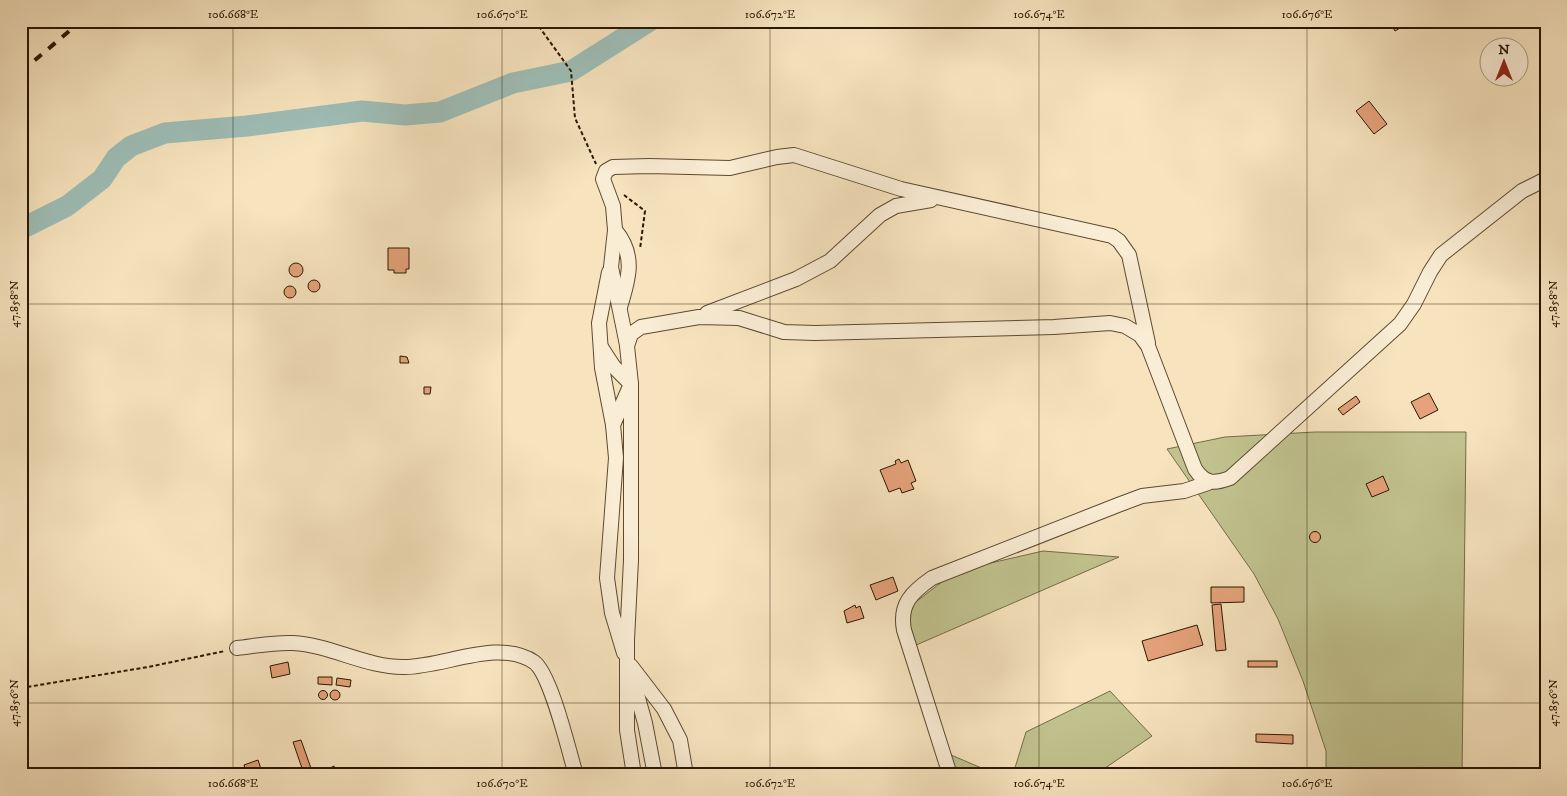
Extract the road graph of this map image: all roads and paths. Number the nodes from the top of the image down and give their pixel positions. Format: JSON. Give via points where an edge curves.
{"nodes":[{"id":1,"x":1546,"y":179,"type":"edge"},
{"id":2,"x":939,"y":198,"type":"junction"},
{"id":3,"x":615,"y":230,"type":"junction"},
{"id":4,"x":611,"y":267,"type":"junction"},
{"id":5,"x":603,"y":298,"type":"junction"},
{"id":6,"x":618,"y":311,"type":"junction"},
{"id":7,"x":699,"y":317,"type":"junction"},
{"id":8,"x":601,"y":346,"type":"junction"},
{"id":9,"x":627,"y":346,"type":"junction"},
{"id":10,"x":1148,"y":346,"type":"junction"},
{"id":11,"x":631,"y":384,"type":"junction"},
{"id":12,"x":614,"y":426,"type":"junction"},
{"id":13,"x":1208,"y":482,"type":"junction"},
{"id":14,"x":237,"y":648,"type":"joint"},
{"id":15,"x":627,"y":661,"type":"junction"},
{"id":16,"x":21,"y":688,"type":"edge"},
{"id":17,"x":576,"y":775,"type":"edge"},
{"id":18,"x":634,"y":775,"type":"edge"},
{"id":19,"x":655,"y":775,"type":"edge"},
{"id":20,"x":686,"y":775,"type":"edge"},
{"id":21,"x":950,"y":775,"type":"edge"}],
"edges":[{"from":1,"to":13,"type":"street","via":[[1522,191],[1441,254],[1400,324],[1230,478],[1218,483]]},
{"from":2,"to":3,"type":"street","via":[[794,155],[730,168],[613,167],[606,171],[603,179],[612,206]]},
{"from":2,"to":7,"type":"street","via":[[896,206],[880,215],[830,261],[796,279]]},
{"from":2,"to":10,"type":"street","via":[[1101,233],[1119,241],[1129,255]]},
{"from":3,"to":4,"type":"street"},
{"from":3,"to":6,"type":"street","via":[[624,241],[629,257]]},
{"from":4,"to":5,"type":"street"},
{"from":4,"to":6,"type":"street"},
{"from":5,"to":8,"type":"street","via":[[599,323]]},
{"from":5,"to":9,"type":"street","via":[[609,316]]},
{"from":6,"to":9,"type":"street"},
{"from":7,"to":9,"type":"street","via":[[641,327],[631,334]]},
{"from":7,"to":10,"type":"street","via":[[739,318],[784,332],[815,333],[1110,323],[1140,335]]},
{"from":8,"to":11,"type":"street","via":[[614,367]]},
{"from":8,"to":12,"type":"street"},
{"from":9,"to":11,"type":"street"},
{"from":10,"to":13,"type":"street","via":[[1195,469]]},
{"from":11,"to":12,"type":"street"},
{"from":11,"to":15,"type":"street","via":[[631,560]]},
{"from":12,"to":15,"type":"street","via":[[616,458],[607,578],[612,613]]},
{"from":13,"to":21,"type":"street","via":[[1184,490],[1142,496],[1118,505],[932,578],[909,596],[904,606],[904,630]]},
{"from":14,"to":16,"type":"path"},
{"from":14,"to":17,"type":"street","via":[[294,643],[388,666],[405,667],[496,652],[518,654],[536,663],[546,677]]},
{"from":15,"to":18,"type":"street","via":[[627,730]]},
{"from":15,"to":19,"type":"street","via":[[645,723]]},
{"from":15,"to":20,"type":"street","via":[[664,709],[680,740]]}]}
